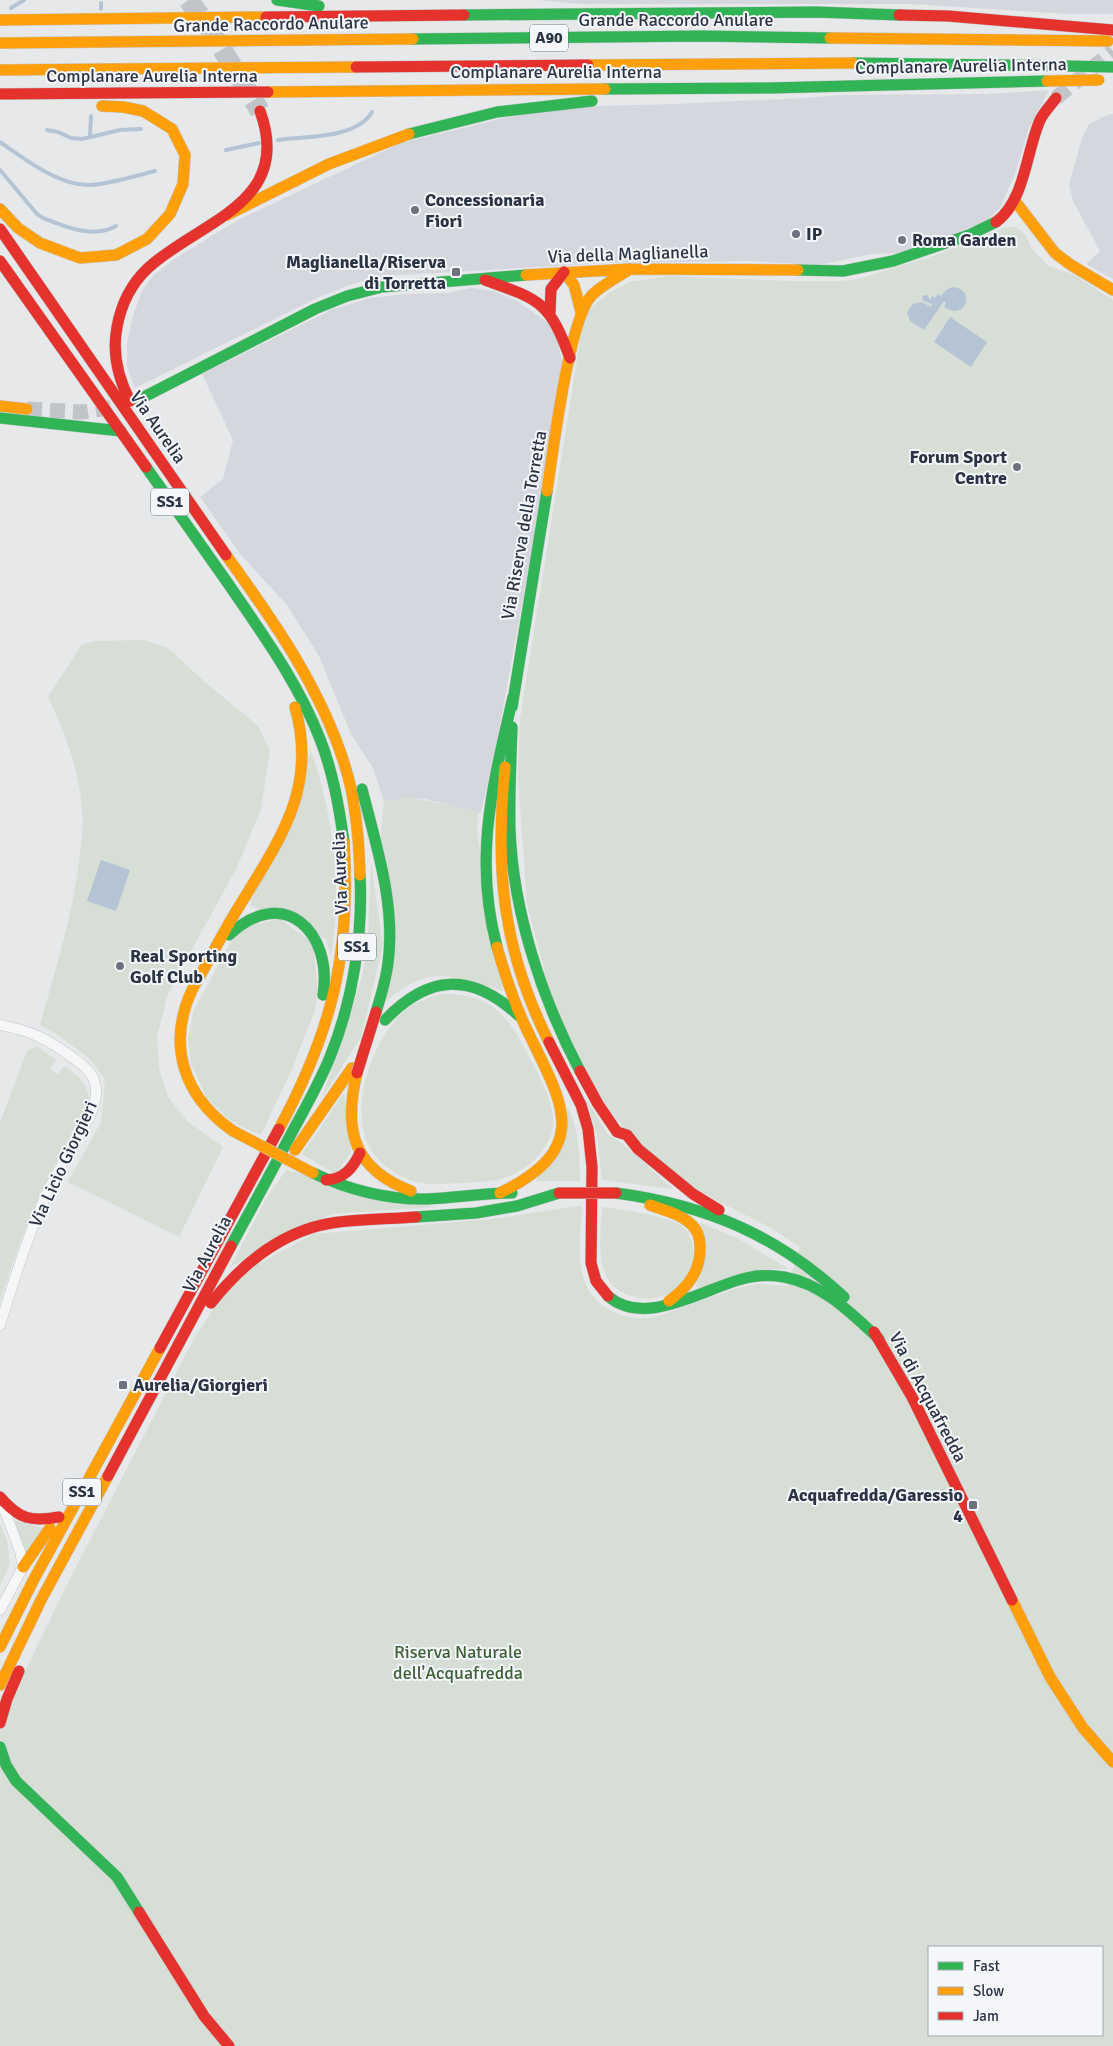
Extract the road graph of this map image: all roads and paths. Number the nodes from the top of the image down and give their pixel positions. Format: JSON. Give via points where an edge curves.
{"nodes":[{"id":1,"x":277,"y":0,"type":"edge"},
{"id":2,"x":585,"y":14,"type":"junction"},
{"id":3,"x":0,"y":20,"type":"edge"},
{"id":4,"x":1113,"y":30,"type":"edge"},
{"id":5,"x":1113,"y":41,"type":"edge"},
{"id":6,"x":0,"y":43,"type":"edge"},
{"id":7,"x":1113,"y":67,"type":"edge"},
{"id":8,"x":0,"y":70,"type":"edge"},
{"id":9,"x":1113,"y":78,"type":"edge"},
{"id":10,"x":770,"y":88,"type":"junction"},
{"id":11,"x":0,"y":94,"type":"edge"},
{"id":12,"x":1056,"y":98,"type":"tunnel mouth"},
{"id":13,"x":0,"y":104,"type":"edge"},
{"id":14,"x":56,"y":105,"type":"dead end"},
{"id":15,"x":92,"y":106,"type":"dead end"},
{"id":16,"x":260,"y":111,"type":"tunnel mouth"},
{"id":17,"x":1015,"y":201,"type":"junction"},
{"id":18,"x":0,"y":208,"type":"edge"},
{"id":19,"x":227,"y":215,"type":"junction"},
{"id":20,"x":0,"y":229,"type":"edge"},
{"id":21,"x":0,"y":261,"type":"edge"},
{"id":22,"x":630,"y":269,"type":"junction"},
{"id":23,"x":564,"y":272,"type":"junction"},
{"id":24,"x":0,"y":278,"type":"edge"},
{"id":25,"x":482,"y":278,"type":"junction"},
{"id":26,"x":1113,"y":290,"type":"edge"},
{"id":27,"x":581,"y":312,"type":"junction"},
{"id":28,"x":550,"y":313,"type":"junction"},
{"id":29,"x":68,"y":356,"type":"junction"},
{"id":30,"x":570,"y":358,"type":"junction"},
{"id":31,"x":138,"y":400,"type":"dead end"},
{"id":32,"x":0,"y":406,"type":"edge"},
{"id":33,"x":27,"y":410,"type":"tunnel mouth"},
{"id":34,"x":6,"y":419,"type":"edge"},
{"id":35,"x":121,"y":431,"type":"junction"},
{"id":36,"x":190,"y":504,"type":"junction"},
{"id":37,"x":271,"y":650,"type":"junction"},
{"id":38,"x":300,"y":667,"type":"junction"},
{"id":39,"x":513,"y":697,"type":"junction"},
{"id":40,"x":215,"y":952,"type":"junction"},
{"id":41,"x":380,"y":1016,"type":"junction"},
{"id":42,"x":522,"y":1019,"type":"junction"},
{"id":43,"x":0,"y":1025,"type":"edge"},
{"id":44,"x":313,"y":1059,"type":"junction"},
{"id":45,"x":355,"y":1071,"type":"junction"},
{"id":46,"x":360,"y":1153,"type":"junction"},
{"id":47,"x":326,"y":1180,"type":"junction"},
{"id":48,"x":500,"y":1193,"type":"junction"},
{"id":49,"x":559,"y":1193,"type":"junction"},
{"id":50,"x":616,"y":1193,"type":"junction"},
{"id":51,"x":442,"y":1198,"type":"junction"},
{"id":52,"x":248,"y":1214,"type":"junction"},
{"id":53,"x":762,"y":1237,"type":"junction"},
{"id":54,"x":646,"y":1308,"type":"junction"},
{"id":55,"x":0,"y":1325,"type":"edge"},
{"id":56,"x":165,"y":1339,"type":"junction"},
{"id":57,"x":879,"y":1339,"type":"junction"},
{"id":58,"x":147,"y":1404,"type":"junction"},
{"id":59,"x":0,"y":1498,"type":"edge"},
{"id":60,"x":59,"y":1516,"type":"junction"},
{"id":61,"x":78,"y":1531,"type":"junction"},
{"id":62,"x":23,"y":1567,"type":"junction"},
{"id":63,"x":0,"y":1610,"type":"edge"},
{"id":64,"x":0,"y":1647,"type":"edge"},
{"id":65,"x":0,"y":1685,"type":"edge"},
{"id":66,"x":0,"y":1724,"type":"edge"},
{"id":67,"x":0,"y":1747,"type":"edge"},
{"id":68,"x":1113,"y":1762,"type":"edge"},
{"id":69,"x":229,"y":2046,"type":"edge"}],
"edges":[{"from":1,"to":2,"type":"main road","via":[[308,6],[350,7],[541,6]]},
{"from":2,"to":3,"type":"main road"},
{"from":2,"to":4,"type":"main road","via":[[902,14],[989,18]]},
{"from":5,"to":6,"type":"main road","name":"Grande Raccordo Anulare","number":"A90","via":[[701,36]]},
{"from":7,"to":8,"type":"main road","number":"A90","bridge":true,"via":[[817,63]]},
{"from":9,"to":10,"type":"main road","name":"Complanare Aurelia Interna","bridge":true},
{"from":10,"to":11,"type":"main road","name":"Complanare Aurelia Interna"},
{"from":10,"to":19,"type":"main road","via":[[700,98],[572,102],[505,110],[451,122],[345,157]]},
{"from":12,"to":17,"type":"main road","name":"Via della Maglianella","via":[[1036,131]]},
{"from":13,"to":14,"type":"main road"},
{"from":15,"to":18,"type":"main road","via":[[121,106],[145,112],[163,122],[176,136],[185,155],[186,178],[178,202],[162,226],[122,254],[86,259],[64,255],[45,246],[25,234]]},
{"from":16,"to":19,"type":"main road","via":[[266,126],[266,165],[250,193]]},
{"from":17,"to":22,"type":"main road","name":"Via della Maglianella","via":[[1003,217],[983,230],[893,261],[850,270]]},
{"from":17,"to":26,"type":"main road","via":[[1055,253]]},
{"from":19,"to":36,"type":"main road","via":[[148,268],[129,292],[121,309],[116,334],[115,358],[122,387],[174,471]]},
{"from":20,"to":36,"type":"main road","name":"Via Aurelia","number":"SS1"},
{"from":21,"to":29,"type":"main road","name":"Via Aurelia","number":"SS1"},
{"from":22,"to":23,"type":"main road","name":"Via della Maglianella"},
{"from":22,"to":27,"type":"main road","via":[[592,295]]},
{"from":23,"to":25,"type":"main road","name":"Via della Maglianella"},
{"from":23,"to":27,"type":"main road","via":[[574,282]]},
{"from":23,"to":28,"type":"main road","via":[[551,289]]},
{"from":24,"to":29,"type":"main road","via":[[34,323]]},
{"from":25,"to":28,"type":"main road","via":[[533,299]]},
{"from":25,"to":31,"type":"main road","name":"Via della Maglianella","via":[[395,285],[347,296],[314,309]]},
{"from":27,"to":30,"type":"main road","name":"Via Riserva della Torretta"},
{"from":28,"to":30,"type":"main road"},
{"from":29,"to":35,"type":"main road","name":"Via Aurelia","number":"SS1"},
{"from":30,"to":39,"type":"main road","name":"Via Riserva della Torretta"},
{"from":32,"to":33,"type":"main road"},
{"from":34,"to":35,"type":"main road"},
{"from":35,"to":37,"type":"main road","name":"Via Aurelia","number":"SS1"},
{"from":36,"to":38,"type":"main road","name":"Via Aurelia","number":"SS1"},
{"from":37,"to":40,"type":"main road","via":[[301,728],[303,761],[298,792],[286,826]]},
{"from":37,"to":44,"type":"main road","name":"Via Aurelia","number":"SS1","via":[[299,695],[320,739],[332,778],[343,838],[346,888],[342,944],[328,1016]]},
{"from":38,"to":41,"type":"main road","via":[[325,699],[339,724],[356,768],[371,824],[390,936]]},
{"from":38,"to":52,"type":"main road","name":"Via Aurelia","number":"SS1","via":[[334,733],[347,776],[360,858],[359,931],[347,1005],[332,1053]]},
{"from":39,"to":42,"type":"main road","via":[[491,799],[485,850],[493,926]]},
{"from":39,"to":53,"type":"main road","via":[[510,824],[517,893],[539,980],[562,1037],[617,1132],[627,1136],[638,1149],[694,1194]]},
{"from":39,"to":54,"type":"main road","via":[[499,833],[501,880],[510,937],[527,993],[587,1121],[592,1161],[590,1258],[595,1278],[602,1290],[617,1303]]},
{"from":40,"to":44,"type":"main road","via":[[242,922],[262,913],[287,915],[309,930],[320,946],[325,969]]},
{"from":40,"to":47,"type":"main road","bridge":true,"via":[[192,992],[181,1025],[184,1070],[195,1094],[209,1113],[233,1131]]},
{"from":41,"to":42,"type":"main road","via":[[410,996],[452,984],[474,986],[493,994]]},
{"from":41,"to":45,"type":"main road","bridge":true},
{"from":42,"to":48,"type":"main road","via":[[558,1097],[561,1131],[550,1160],[521,1183]]},
{"from":43,"to":55,"type":"street","name":"Via Licio Giorgieri","via":[[29,1032],[55,1045],[85,1068],[94,1079],[96,1091],[89,1118],[42,1204]]},
{"from":44,"to":56,"type":"main road","name":"Via Aurelia","number":"SS1"},
{"from":45,"to":46,"type":"main road","via":[[351,1113]]},
{"from":45,"to":52,"type":"main road"},
{"from":46,"to":47,"type":"main road","via":[[343,1177]]},
{"from":46,"to":51,"type":"main road","via":[[386,1182]]},
{"from":47,"to":51,"type":"main road","via":[[374,1195]]},
{"from":48,"to":49,"type":"main road"},
{"from":48,"to":51,"type":"main road"},
{"from":49,"to":50,"type":"main road","name":"Via di Acquafredda","bridge":true},
{"from":49,"to":58,"type":"main road","via":[[517,1206],[476,1212],[334,1223],[287,1237],[250,1260],[224,1286]]},
{"from":50,"to":53,"type":"main road","name":"Via di Acquafredda","via":[[654,1198],[700,1210]]},
{"from":50,"to":54,"type":"main road","via":[[676,1215],[694,1227],[699,1236],[699,1263],[691,1282],[669,1301]]},
{"from":52,"to":58,"type":"main road","name":"Via Aurelia","number":"SS1"},
{"from":53,"to":57,"type":"main road","name":"Via di Acquafredda","via":[[838,1291]]},
{"from":54,"to":57,"type":"main road","via":[[663,1307],[744,1278],[784,1277],[826,1294]]},
{"from":56,"to":60,"type":"main road","via":[[126,1395]]},
{"from":56,"to":64,"type":"main road","name":"Via Aurelia","number":"SS1"},
{"from":57,"to":68,"type":"main road","name":"Via di Acquafredda","via":[[917,1406],[1050,1677],[1083,1728]]},
{"from":58,"to":61,"type":"main road","name":"Via Aurelia","number":"SS1"},
{"from":59,"to":60,"type":"main road","via":[[26,1519]]},
{"from":59,"to":62,"type":"street"},
{"from":60,"to":62,"type":"main road"},
{"from":61,"to":65,"type":"main road","name":"Via Aurelia","number":"SS1"},
{"from":61,"to":66,"type":"main road","via":[[63,1578],[18,1672]]},
{"from":62,"to":63,"type":"street"},
{"from":67,"to":69,"type":"main road","via":[[16,1781],[117,1877],[199,2009]]}]}
